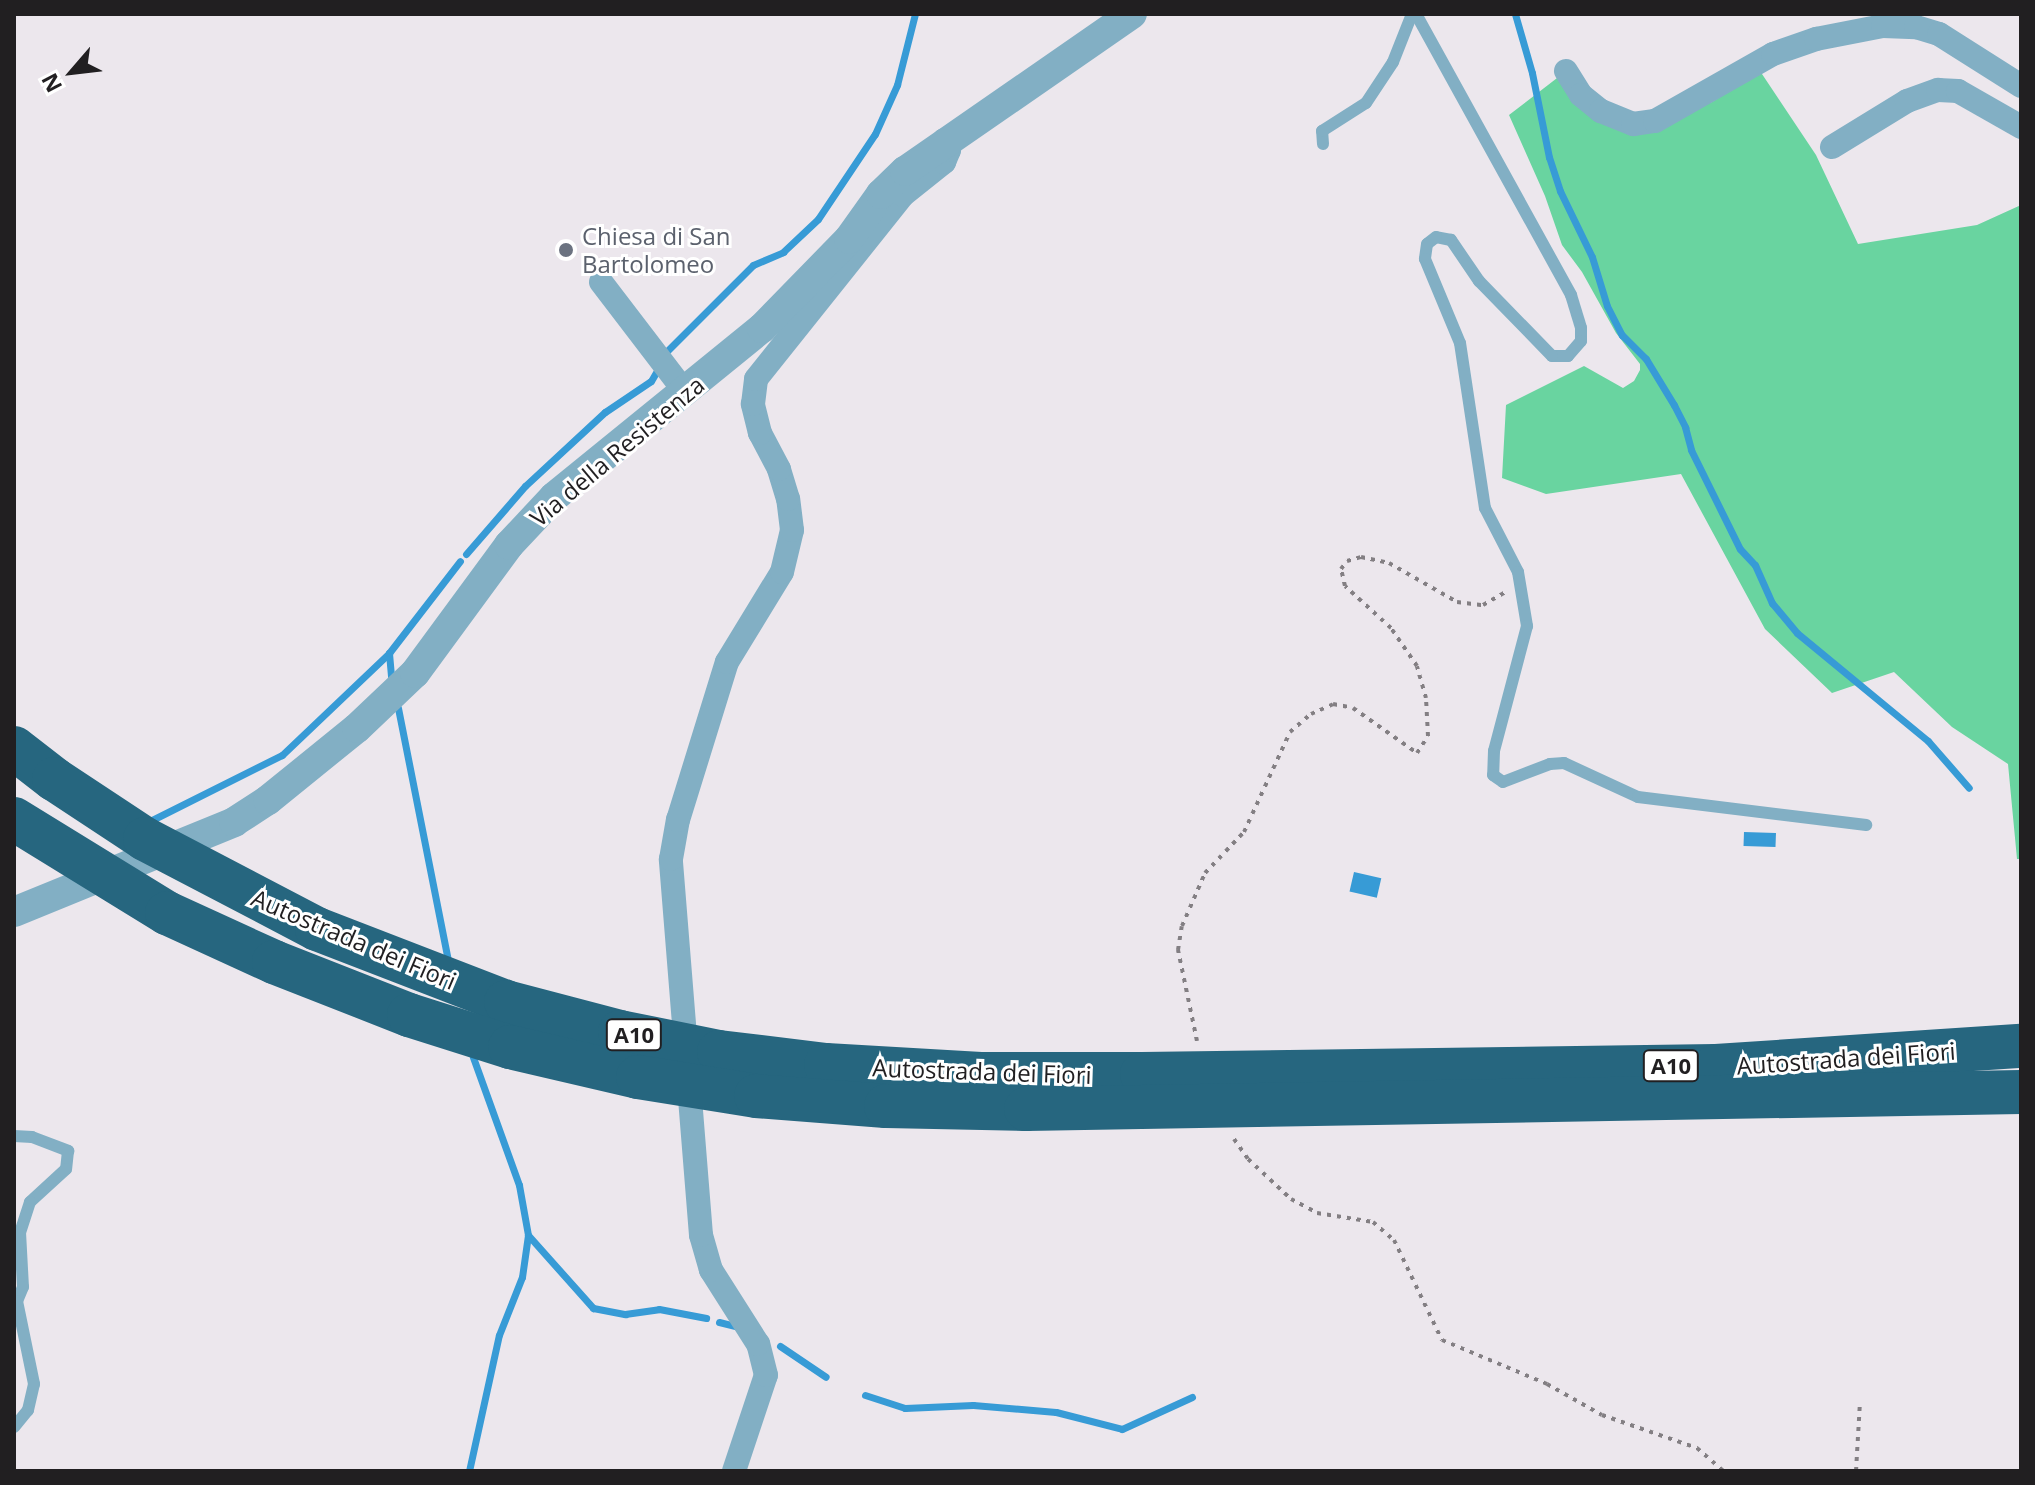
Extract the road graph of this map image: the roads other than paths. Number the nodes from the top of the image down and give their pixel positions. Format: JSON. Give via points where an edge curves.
{"nodes":[{"id":1,"x":1132,"y":14,"type":"edge"},
{"id":2,"x":1414,"y":14,"type":"edge"},
{"id":3,"x":1566,"y":71,"type":"dead end"},
{"id":4,"x":2021,"y":86,"type":"edge"},
{"id":5,"x":2021,"y":127,"type":"edge"},
{"id":6,"x":944,"y":140,"type":"junction"},
{"id":7,"x":1323,"y":144,"type":"dead end"},
{"id":8,"x":1832,"y":147,"type":"dead end"},
{"id":9,"x":601,"y":282,"type":"dead end"},
{"id":10,"x":679,"y":382,"type":"junction"},
{"id":11,"x":14,"y":748,"type":"edge"},
{"id":12,"x":14,"y":819,"type":"edge"},
{"id":13,"x":1866,"y":825,"type":"dead end"},
{"id":14,"x":14,"y":912,"type":"edge"},
{"id":15,"x":2021,"y":1046,"type":"edge"},
{"id":16,"x":1322,"y":1089,"type":"junction"},
{"id":17,"x":2021,"y":1092,"type":"edge"},
{"id":18,"x":14,"y":1136,"type":"edge"},
{"id":19,"x":14,"y":1427,"type":"edge"},
{"id":20,"x":734,"y":1471,"type":"edge"}],
"edges":[{"from":1,"to":6,"type":"street","name":"Via della Resistenza"},
{"from":2,"to":7,"type":"lane","via":[[1393,62],[1366,103],[1322,131]]},
{"from":2,"to":13,"type":"lane","via":[[1571,295],[1581,328],[1581,341],[1568,356],[1552,356],[1479,281],[1451,240],[1436,237],[1427,244],[1425,259],[1460,343],[1485,508],[1518,572],[1527,626],[1494,751],[1493,775],[1503,782],[1564,763],[1638,797]]},
{"from":3,"to":4,"type":"street","via":[[1581,95],[1601,111],[1633,124],[1655,121],[1773,54],[1816,39],[1883,26],[1916,27],[1939,34]]},
{"from":5,"to":8,"type":"street","via":[[1958,91],[1938,90],[1907,101]]},
{"from":6,"to":10,"type":"street","name":"Via della Resistenza","via":[[881,194],[849,239],[762,328]]},
{"from":6,"to":20,"type":"street","via":[[949,150],[944,162],[903,195],[756,379],[753,404],[760,433],[779,469],[792,530],[782,572],[727,662],[671,859],[701,1235],[711,1270],[758,1344],[766,1375]]},
{"from":9,"to":10,"type":"street"},
{"from":10,"to":14,"type":"street","name":"Via della Resistenza","via":[[509,545],[415,673],[268,800],[234,822]]},
{"from":11,"to":16,"type":"highway","name":"Autostrada dei Fiori","number":"A10","via":[[145,839],[317,929],[506,1002],[620,1032],[796,1061]]},
{"from":12,"to":16,"type":"highway","name":"Autostrada dei Fiori","number":"A10","via":[[167,913],[274,962],[409,1015],[638,1077],[756,1096],[886,1106],[1042,1109]]},
{"from":15,"to":16,"type":"highway","name":"Autostrada dei Fiori","number":"A10"},
{"from":16,"to":17,"type":"highway","name":"Autostrada dei Fiori","number":"A10"},
{"from":18,"to":19,"type":"lane","via":[[68,1151],[66,1169],[30,1202],[20,1232],[23,1287],[17,1301],[34,1384],[28,1410]]}]}
